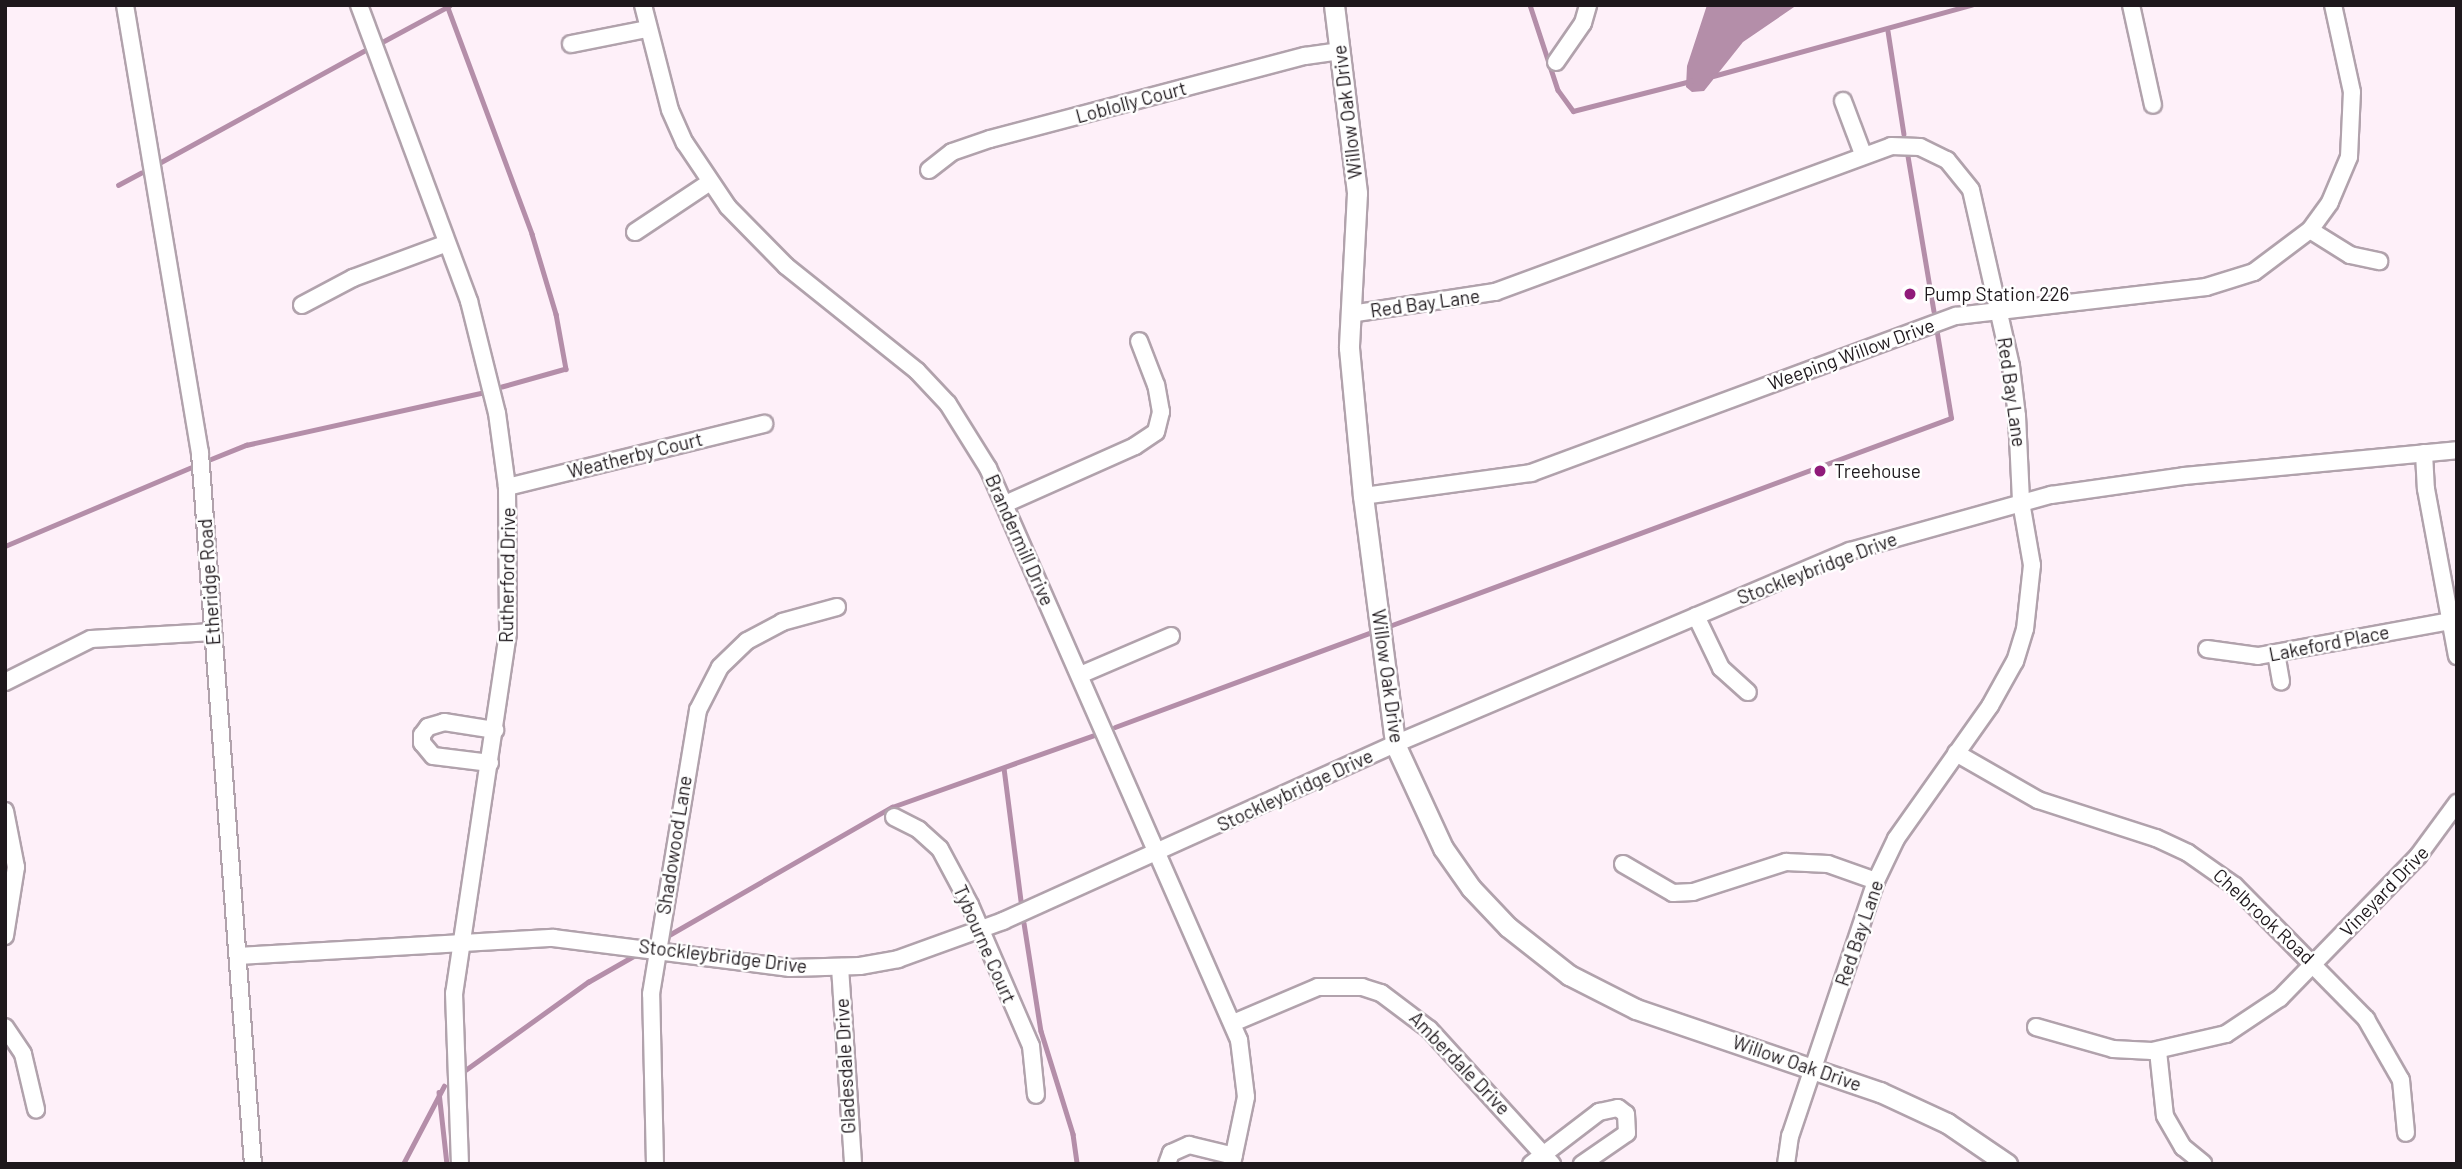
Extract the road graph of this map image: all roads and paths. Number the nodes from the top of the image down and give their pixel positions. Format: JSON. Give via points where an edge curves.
{"nodes":[{"id":1,"x":125,"y":5,"type":"edge"},
{"id":2,"x":359,"y":5,"type":"edge"},
{"id":3,"x":643,"y":5,"type":"edge"},
{"id":4,"x":1334,"y":5,"type":"edge"},
{"id":5,"x":1588,"y":5,"type":"edge"},
{"id":6,"x":2131,"y":5,"type":"edge"},
{"id":7,"x":2333,"y":5,"type":"edge"},
{"id":8,"x":647,"y":29,"type":"junction"},
{"id":9,"x":571,"y":44,"type":"dead end"},
{"id":10,"x":1339,"y":51,"type":"junction"},
{"id":11,"x":1556,"y":62,"type":"dead end"},
{"id":12,"x":1843,"y":101,"type":"dead end"},
{"id":13,"x":2153,"y":105,"type":"dead end"},
{"id":14,"x":1863,"y":154,"type":"junction"},
{"id":15,"x":929,"y":170,"type":"dead end"},
{"id":16,"x":710,"y":182,"type":"junction"},
{"id":17,"x":2309,"y":230,"type":"junction"},
{"id":18,"x":635,"y":232,"type":"dead end"},
{"id":19,"x":447,"y":243,"type":"junction"},
{"id":20,"x":2379,"y":261,"type":"dead end"},
{"id":21,"x":302,"y":304,"type":"dead end"},
{"id":22,"x":1999,"y":309,"type":"junction"},
{"id":23,"x":1351,"y":314,"type":"junction"},
{"id":24,"x":1139,"y":341,"type":"dead end"},
{"id":25,"x":764,"y":424,"type":"dead end"},
{"id":26,"x":2457,"y":450,"type":"edge"},
{"id":27,"x":2424,"y":453,"type":"junction"},
{"id":28,"x":507,"y":487,"type":"junction"},
{"id":29,"x":1363,"y":496,"type":"junction"},
{"id":30,"x":2021,"y":502,"type":"junction"},
{"id":31,"x":1005,"y":504,"type":"junction"},
{"id":32,"x":837,"y":607,"type":"dead end"},
{"id":33,"x":1696,"y":616,"type":"junction"},
{"id":34,"x":2450,"y":621,"type":"junction"},
{"id":35,"x":213,"y":632,"type":"junction"},
{"id":36,"x":1171,"y":636,"type":"dead end"},
{"id":37,"x":2207,"y":649,"type":"dead end"},
{"id":38,"x":2276,"y":653,"type":"junction"},
{"id":39,"x":2457,"y":656,"type":"edge"},
{"id":40,"x":1080,"y":675,"type":"junction"},
{"id":41,"x":5,"y":682,"type":"edge"},
{"id":42,"x":2281,"y":682,"type":"dead end"},
{"id":43,"x":1748,"y":692,"type":"dead end"},
{"id":44,"x":495,"y":730,"type":"junction"},
{"id":45,"x":1395,"y":744,"type":"junction"},
{"id":46,"x":1956,"y":753,"type":"junction"},
{"id":47,"x":490,"y":763,"type":"junction"},
{"id":48,"x":2457,"y":803,"type":"edge"},
{"id":49,"x":5,"y":811,"type":"edge"},
{"id":50,"x":894,"y":817,"type":"dead end"},
{"id":51,"x":1160,"y":852,"type":"junction"},
{"id":52,"x":1623,"y":864,"type":"dead end"},
{"id":53,"x":1876,"y":881,"type":"junction"},
{"id":54,"x":980,"y":931,"type":"junction"},
{"id":55,"x":5,"y":936,"type":"edge"},
{"id":56,"x":459,"y":941,"type":"junction"},
{"id":57,"x":657,"y":949,"type":"junction"},
{"id":58,"x":238,"y":956,"type":"junction"},
{"id":59,"x":2314,"y":963,"type":"junction"},
{"id":60,"x":840,"y":967,"type":"junction"},
{"id":61,"x":1233,"y":1023,"type":"junction"},
{"id":62,"x":5,"y":1027,"type":"edge"},
{"id":63,"x":2036,"y":1027,"type":"dead end"},
{"id":64,"x":2158,"y":1051,"type":"junction"},
{"id":65,"x":1814,"y":1068,"type":"junction"},
{"id":66,"x":1036,"y":1095,"type":"dead end"},
{"id":67,"x":36,"y":1110,"type":"dead end"},
{"id":68,"x":2406,"y":1133,"type":"dead end"},
{"id":69,"x":1547,"y":1158,"type":"edge"},
{"id":70,"x":1233,"y":1160,"type":"edge"},
{"id":71,"x":2203,"y":1163,"type":"edge"},
{"id":72,"x":253,"y":1164,"type":"edge"},
{"id":73,"x":460,"y":1164,"type":"edge"},
{"id":74,"x":656,"y":1164,"type":"edge"},
{"id":75,"x":853,"y":1164,"type":"edge"},
{"id":76,"x":1167,"y":1164,"type":"edge"},
{"id":77,"x":1531,"y":1164,"type":"edge"},
{"id":78,"x":1582,"y":1164,"type":"edge"},
{"id":79,"x":1786,"y":1164,"type":"edge"},
{"id":80,"x":2007,"y":1164,"type":"edge"}],
"edges":[{"from":1,"to":35,"type":"street","name":"Etheridge Road","via":[[196,416]]},
{"from":2,"to":19,"type":"street","name":"Rutherford Drive"},
{"from":3,"to":8,"type":"street","name":"Brandermill Drive"},
{"from":4,"to":10,"type":"street","name":"Willow Oak Drive"},
{"from":5,"to":11,"type":"street","via":[[1583,23]]},
{"from":6,"to":13,"type":"street"},
{"from":7,"to":17,"type":"street","name":"Weeping Willow Drive","via":[[2352,92],[2351,133],[2342,177]]},
{"from":8,"to":9,"type":"street"},
{"from":8,"to":16,"type":"street","name":"Brandermill Drive","via":[[670,110]]},
{"from":10,"to":15,"type":"street","name":"Loblolly Court","via":[[990,139],[963,147]]},
{"from":10,"to":23,"type":"street","name":"Willow Oak Drive","via":[[1357,193]]},
{"from":12,"to":14,"type":"street"},
{"from":14,"to":22,"type":"street","name":"Red Bay Lane","via":[[1891,146],[1920,147],[1961,173],[1980,221]]},
{"from":14,"to":23,"type":"street","name":"Red Bay Lane","via":[[1496,292]]},
{"from":16,"to":18,"type":"street"},
{"from":16,"to":31,"type":"street","name":"Brandermill Drive","via":[[757,240],[918,371],[972,440]]},
{"from":17,"to":20,"type":"street","via":[[2350,255]]},
{"from":17,"to":22,"type":"street","name":"Weeping Willow Drive","via":[[2263,268],[2218,285]]},
{"from":19,"to":21,"type":"street","via":[[352,278]]},
{"from":19,"to":28,"type":"street","name":"Rutherford Drive","via":[[484,354]]},
{"from":22,"to":29,"type":"street","name":"Weeping Willow Drive","via":[[1934,323],[1531,473]]},
{"from":22,"to":30,"type":"street","name":"Red Bay Lane","via":[[2017,416]]},
{"from":23,"to":29,"type":"street","name":"Willow Oak Drive","via":[[1350,394]]},
{"from":24,"to":31,"type":"street","via":[[1156,385],[1161,412],[1156,432],[1135,446]]},
{"from":25,"to":28,"type":"street","name":"Weatherby Court"},
{"from":26,"to":27,"type":"street","name":"Stockleybridge Drive"},
{"from":27,"to":30,"type":"street","name":"Stockleybridge Drive","via":[[2118,484]]},
{"from":27,"to":34,"type":"street"},
{"from":28,"to":44,"type":"street","name":"Rutherford Drive","via":[[508,633]]},
{"from":29,"to":45,"type":"street","name":"Willow Oak Drive"},
{"from":30,"to":33,"type":"street","name":"Stockleybridge Drive","via":[[1850,551]]},
{"from":30,"to":46,"type":"street","name":"Red Bay Lane","via":[[2032,565],[2025,629],[2015,661]]},
{"from":31,"to":40,"type":"street","name":"Brandermill Drive"},
{"from":32,"to":57,"type":"street","name":"Shadowood Lane","via":[[763,630],[736,650],[713,677],[693,730]]},
{"from":33,"to":43,"type":"street","via":[[1721,668]]},
{"from":33,"to":45,"type":"street","name":"Stockleybridge Drive"},
{"from":34,"to":38,"type":"street","name":"Lakeford Place"},
{"from":34,"to":39,"type":"street"},
{"from":35,"to":41,"type":"street","via":[[91,639]]},
{"from":35,"to":58,"type":"street","name":"Etheridge Road"},
{"from":36,"to":40,"type":"street"},
{"from":37,"to":38,"type":"street","name":"Lakeford Place","via":[[2248,656]]},
{"from":38,"to":42,"type":"street"},
{"from":40,"to":51,"type":"street","name":"Brandermill Drive"},
{"from":44,"to":47,"type":"street","name":"Rutherford Drive"},
{"from":44,"to":47,"type":"street","via":[[444,722],[428,727],[422,736],[433,756]]},
{"from":45,"to":51,"type":"street","name":"Stockleybridge Drive"},
{"from":45,"to":65,"type":"street","name":"Willow Oak Drive","via":[[1443,848],[1471,888],[1537,952],[1569,975],[1636,1009]]},
{"from":46,"to":53,"type":"street","name":"Red Bay Lane","via":[[1896,839]]},
{"from":46,"to":59,"type":"street","name":"Chelbrook Road","via":[[2038,800],[2188,853],[2235,886]]},
{"from":47,"to":56,"type":"street","name":"Rutherford Drive"},
{"from":48,"to":59,"type":"street","name":"Vineyard Drive","via":[[2440,832]]},
{"from":49,"to":55,"type":"street","via":[[16,867]]},
{"from":50,"to":54,"type":"street","name":"Tybourne Court","via":[[919,830],[940,849]]},
{"from":51,"to":54,"type":"street","name":"Stockleybridge Drive"},
{"from":51,"to":61,"type":"street","name":"Brandermill Drive"},
{"from":52,"to":53,"type":"street","via":[[1673,893],[1693,892],[1786,862],[1828,864]]},
{"from":53,"to":65,"type":"street","name":"Red Bay Lane"},
{"from":54,"to":60,"type":"street","name":"Stockleybridge Drive","via":[[898,959]]},
{"from":54,"to":66,"type":"street","name":"Tybourne Court","via":[[1031,1046]]},
{"from":56,"to":57,"type":"street","name":"Stockleybridge Drive","via":[[553,938]]},
{"from":56,"to":58,"type":"street","name":"Stockleybridge Drive"},
{"from":56,"to":73,"type":"street","name":"Rutherford Drive","via":[[453,1010]]},
{"from":57,"to":60,"type":"street","name":"Stockleybridge Drive","via":[[790,968]]},
{"from":57,"to":74,"type":"street","name":"Shadowood Lane","via":[[649,1027]]},
{"from":58,"to":72,"type":"street","name":"Etheridge Road"},
{"from":59,"to":64,"type":"street","name":"Vineyard Drive","via":[[2255,1018],[2207,1041]]},
{"from":59,"to":68,"type":"street","name":"Chelbrook Road","via":[[2351,1000],[2383,1045],[2403,1088]]},
{"from":60,"to":75,"type":"street","name":"Gladesdale Drive"},
{"from":61,"to":69,"type":"street","name":"Amberdale Drive","via":[[1318,987],[1362,987],[1381,993],[1429,1029]]},
{"from":61,"to":70,"type":"street","name":"Brandermill Drive","via":[[1247,1078]]},
{"from":62,"to":67,"type":"street","via":[[23,1054]]},
{"from":63,"to":64,"type":"street","name":"Vineyard Drive","via":[[2113,1049]]},
{"from":64,"to":71,"type":"street","via":[[2165,1116],[2183,1147]]},
{"from":65,"to":79,"type":"street","name":"Red Bay Lane"},
{"from":65,"to":80,"type":"street","name":"Willow Oak Drive","via":[[1925,1112]]},
{"from":69,"to":77,"type":"street"},
{"from":69,"to":78,"type":"street","via":[[1599,1112],[1618,1108],[1626,1114],[1627,1133]]},
{"from":70,"to":76,"type":"street","via":[[1189,1145],[1171,1153]]}]}
